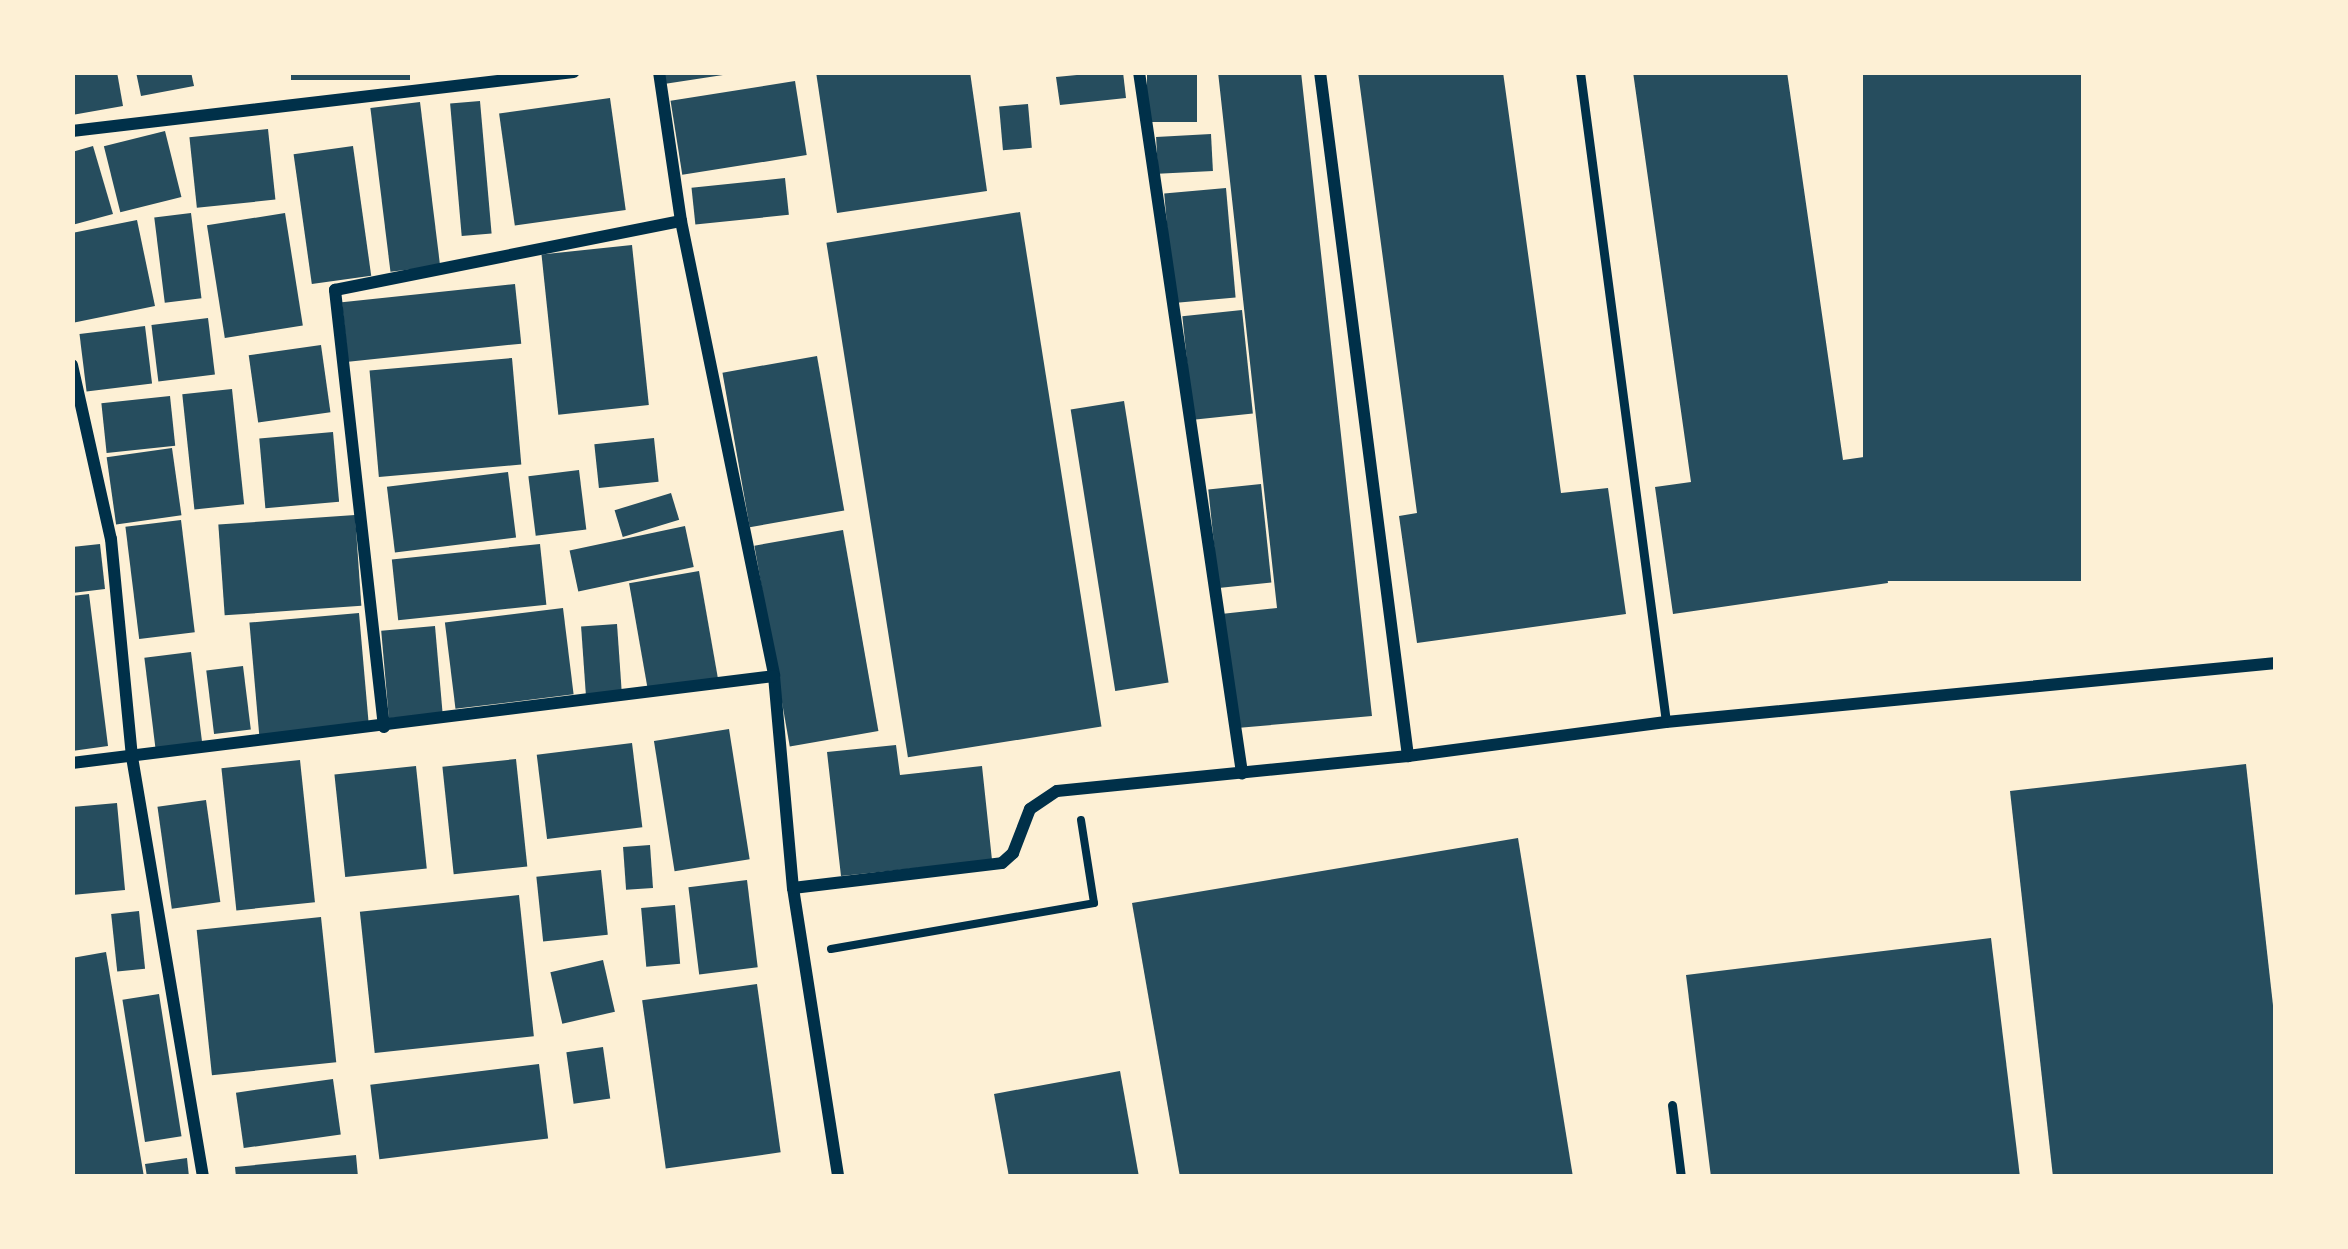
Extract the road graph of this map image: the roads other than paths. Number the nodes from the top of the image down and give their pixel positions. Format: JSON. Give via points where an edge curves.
{"nodes":[{"id":1,"x":574,"y":72,"type":"edge"},
{"id":2,"x":659,"y":72,"type":"edge"},
{"id":3,"x":1139,"y":72,"type":"edge"},
{"id":4,"x":1320,"y":72,"type":"edge"},
{"id":5,"x":1580,"y":72,"type":"edge"},
{"id":6,"x":72,"y":131,"type":"edge"},
{"id":7,"x":681,"y":221,"type":"junction"},
{"id":8,"x":72,"y":365,"type":"edge"},
{"id":9,"x":2276,"y":663,"type":"edge"},
{"id":10,"x":774,"y":676,"type":"junction"},
{"id":11,"x":1666,"y":722,"type":"junction"},
{"id":12,"x":384,"y":728,"type":"junction"},
{"id":13,"x":1408,"y":756,"type":"junction"},
{"id":14,"x":132,"y":757,"type":"junction"},
{"id":15,"x":72,"y":763,"type":"edge"},
{"id":16,"x":1242,"y":773,"type":"junction"},
{"id":17,"x":793,"y":888,"type":"junction"},
{"id":18,"x":1672,"y":1105,"type":"dead end"},
{"id":19,"x":203,"y":1177,"type":"edge"},
{"id":20,"x":838,"y":1177,"type":"edge"},
{"id":21,"x":1681,"y":1177,"type":"edge"}],
"edges":[{"from":1,"to":6,"type":"street"},
{"from":2,"to":7,"type":"street"},
{"from":3,"to":16,"type":"street"},
{"from":4,"to":13,"type":"street"},
{"from":5,"to":11,"type":"lane"},
{"from":7,"to":10,"type":"street"},
{"from":7,"to":12,"type":"street","via":[[334,290]]},
{"from":8,"to":14,"type":"street","via":[[111,539]]},
{"from":9,"to":11,"type":"street"},
{"from":10,"to":12,"type":"street"},
{"from":10,"to":17,"type":"street"},
{"from":11,"to":13,"type":"street"},
{"from":12,"to":14,"type":"street"},
{"from":13,"to":16,"type":"street"},
{"from":14,"to":15,"type":"street"},
{"from":14,"to":19,"type":"street"},
{"from":16,"to":17,"type":"street","via":[[1057,791],[1030,809],[1002,863]]},
{"from":17,"to":20,"type":"street"},
{"from":18,"to":21,"type":"lane"}]}
